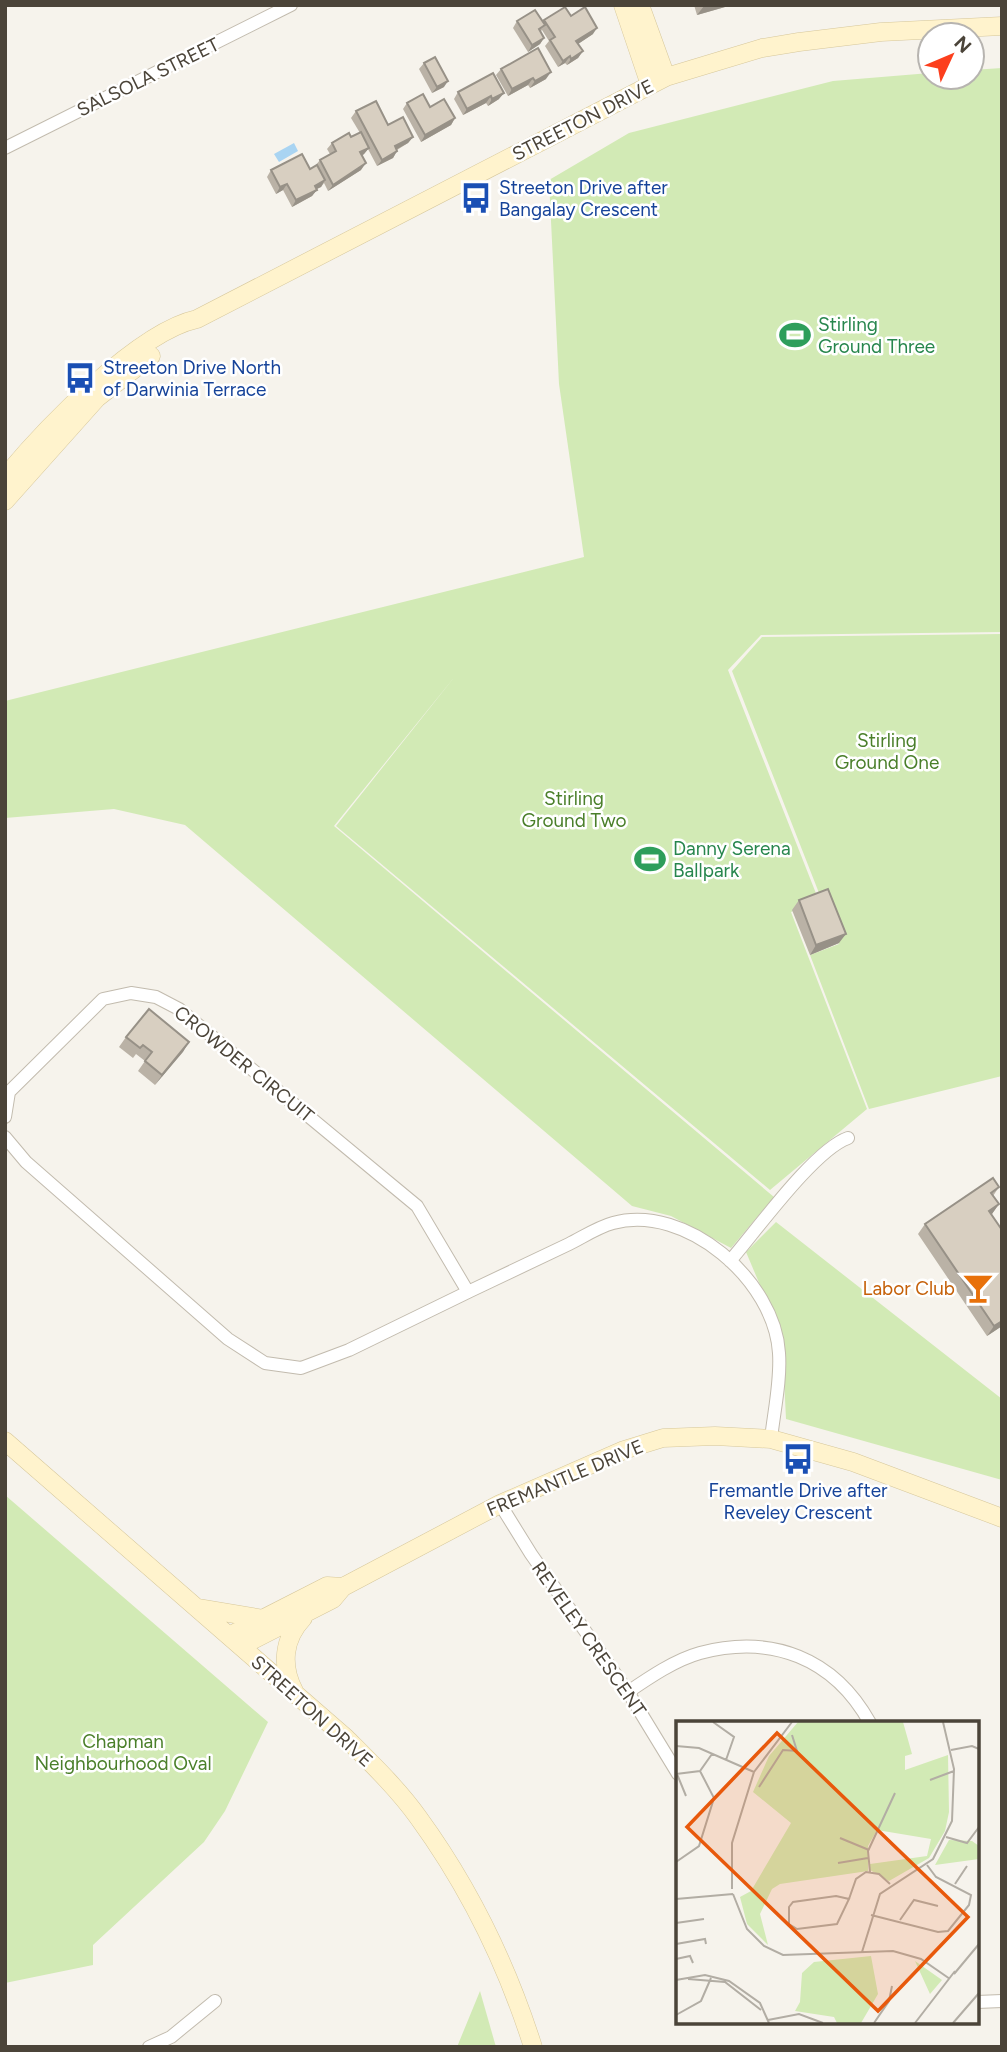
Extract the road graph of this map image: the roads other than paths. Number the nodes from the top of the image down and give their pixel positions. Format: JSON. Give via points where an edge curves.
{"nodes":[{"id":1,"x":291,"y":5,"type":"edge"},
{"id":2,"x":623,"y":5,"type":"edge"},
{"id":3,"x":640,"y":5,"type":"edge"},
{"id":4,"x":1002,"y":26,"type":"edge"},
{"id":5,"x":658,"y":81,"type":"junction"},
{"id":6,"x":5,"y":148,"type":"edge"},
{"id":7,"x":197,"y":319,"type":"junction"},
{"id":8,"x":5,"y":477,"type":"edge"},
{"id":9,"x":5,"y":501,"type":"edge"},
{"id":10,"x":5,"y":1117,"type":"edge"},
{"id":11,"x":5,"y":1137,"type":"edge"},
{"id":12,"x":848,"y":1138,"type":"dead end"},
{"id":13,"x":730,"y":1261,"type":"junction"},
{"id":14,"x":468,"y":1292,"type":"junction"},
{"id":15,"x":771,"y":1438,"type":"junction"},
{"id":16,"x":5,"y":1441,"type":"edge"},
{"id":17,"x":500,"y":1504,"type":"junction"},
{"id":18,"x":1002,"y":1518,"type":"edge"},
{"id":19,"x":343,"y":1587,"type":"junction"},
{"id":20,"x":195,"y":1606,"type":"junction"},
{"id":21,"x":307,"y":1612,"type":"junction"},
{"id":22,"x":264,"y":1619,"type":"junction"},
{"id":23,"x":235,"y":1641,"type":"junction"},
{"id":24,"x":628,"y":1692,"type":"junction"},
{"id":25,"x":296,"y":1694,"type":"junction"},
{"id":26,"x":869,"y":1721,"type":"edge"},
{"id":27,"x":676,"y":1771,"type":"edge"},
{"id":28,"x":215,"y":2001,"type":"dead end"},
{"id":29,"x":1002,"y":2001,"type":"edge"},
{"id":30,"x":979,"y":2002,"type":"edge"},
{"id":31,"x":149,"y":2047,"type":"edge"},
{"id":32,"x":533,"y":2047,"type":"edge"}],
"edges":[{"from":1,"to":6,"type":"street","name":"SALSOLA STREET"},
{"from":2,"to":5,"type":"main road"},
{"from":3,"to":5,"type":"main road"},
{"from":4,"to":5,"type":"main road","name":"STREETON DRIVE","via":[[881,32],[799,42],[762,48]]},
{"from":5,"to":7,"type":"main road","name":"STREETON DRIVE"},
{"from":7,"to":8,"type":"main road","name":"STREETON DRIVE","via":[[155,340],[88,389]]},
{"from":7,"to":9,"type":"main road","name":"STREETON DRIVE","via":[[189,330],[97,398]]},
{"from":10,"to":14,"type":"street","name":"CROWDER CIRCUIT","via":[[9,1093],[103,999],[131,993],[156,997],[179,1009],[417,1206]]},
{"from":11,"to":14,"type":"street","via":[[26,1162],[228,1339],[265,1363],[302,1368]]},
{"from":12,"to":13,"type":"street","via":[[799,1180]]},
{"from":13,"to":14,"type":"street","via":[[708,1242],[676,1227],[614,1223]]},
{"from":13,"to":15,"type":"street","via":[[760,1298],[779,1353]]},
{"from":15,"to":17,"type":"main road","name":"FREMANTLE DRIVE","via":[[663,1438],[624,1450]]},
{"from":15,"to":18,"type":"main road","name":"FREMANTLE DRIVE","via":[[853,1462]]},
{"from":16,"to":20,"type":"main road","name":"STREETON DRIVE"},
{"from":17,"to":19,"type":"main road","name":"FREMANTLE DRIVE"},
{"from":17,"to":24,"type":"street","name":"REVELEY CRESCENT"},
{"from":19,"to":21,"type":"main road","name":"FREMANTLE DRIVE","via":[[334,1599]]},
{"from":19,"to":22,"type":"main road","name":"FREMANTLE DRIVE","via":[[327,1586]]},
{"from":20,"to":22,"type":"main road"},
{"from":20,"to":23,"type":"main road","name":"STREETON DRIVE"},
{"from":21,"to":23,"type":"main road","name":"FREMANTLE DRIVE"},
{"from":21,"to":25,"type":"main road","via":[[287,1642],[287,1671]]},
{"from":22,"to":23,"type":"main road","name":"FREMANTLE DRIVE"},
{"from":23,"to":25,"type":"main road","name":"STREETON DRIVE"},
{"from":24,"to":26,"type":"street","via":[[699,1653],[737,1648],[784,1651],[814,1662],[845,1685]]},
{"from":24,"to":27,"type":"street","name":"REVELEY CRESCENT"},
{"from":25,"to":32,"type":"main road","name":"STREETON DRIVE","via":[[346,1738],[418,1816],[465,1888],[496,1949]]},
{"from":28,"to":31,"type":"street","via":[[171,2037]]},
{"from":29,"to":30,"type":"street"}]}
